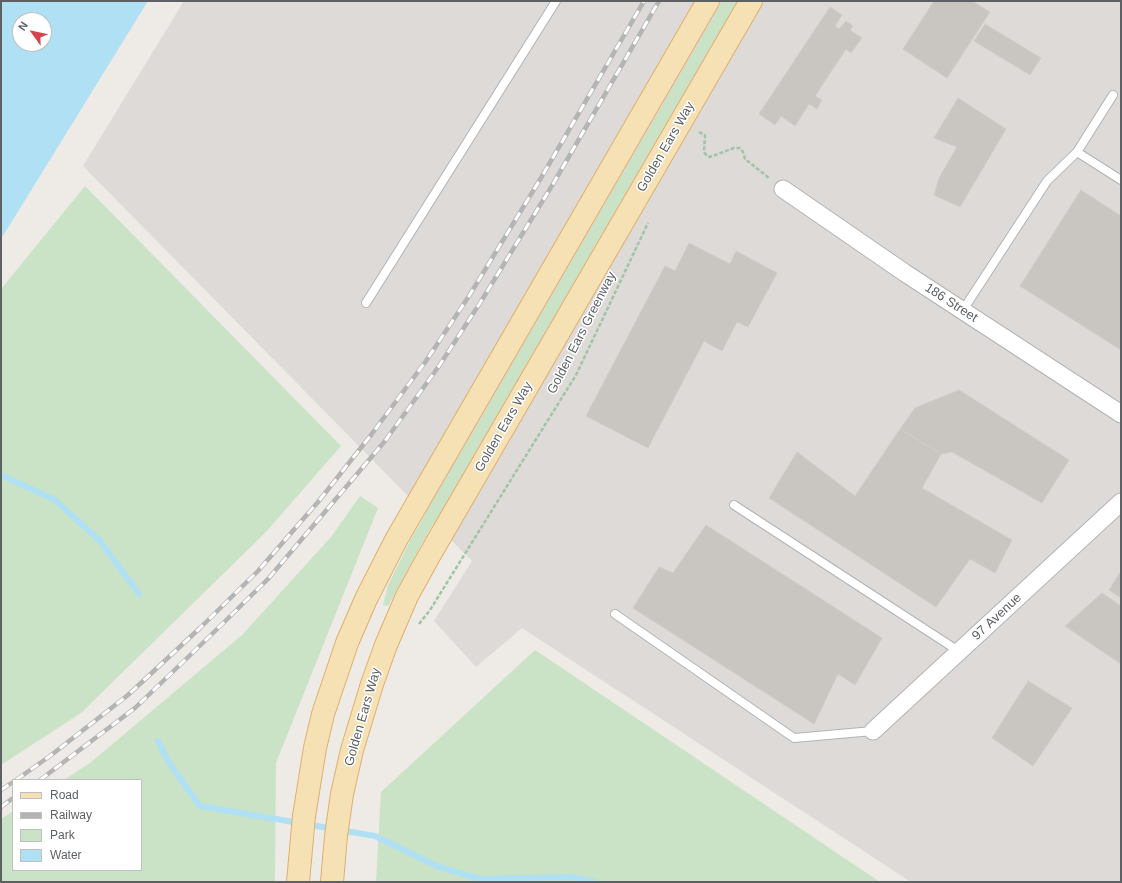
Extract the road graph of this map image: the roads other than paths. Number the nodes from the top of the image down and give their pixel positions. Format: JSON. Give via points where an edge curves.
{"nodes":[{"id":1,"x":556,"y":1,"type":"edge"},
{"id":2,"x":708,"y":1,"type":"edge"},
{"id":3,"x":751,"y":1,"type":"edge"},
{"id":4,"x":1113,"y":95,"type":"dead end"},
{"id":5,"x":1077,"y":152,"type":"junction"},
{"id":6,"x":1121,"y":180,"type":"edge"},
{"id":7,"x":783,"y":189,"type":"road end"},
{"id":8,"x":366,"y":303,"type":"dead end"},
{"id":9,"x":963,"y":310,"type":"junction"},
{"id":10,"x":1121,"y":414,"type":"edge"},
{"id":11,"x":1121,"y":502,"type":"edge"},
{"id":12,"x":734,"y":505,"type":"dead end"},
{"id":13,"x":615,"y":614,"type":"dead end"},
{"id":14,"x":960,"y":652,"type":"junction"},
{"id":15,"x":873,"y":731,"type":"joint"},
{"id":16,"x":298,"y":882,"type":"edge"},
{"id":17,"x":332,"y":882,"type":"edge"}],
"edges":[{"from":1,"to":8,"type":"lane"},
{"from":2,"to":16,"type":"main road","via":[[396,540],[366,599],[347,643],[323,714],[304,816]]},
{"from":3,"to":17,"type":"main road","name":"Golden Ears Way","via":[[429,556],[401,610],[372,684],[352,750],[342,794]]},
{"from":4,"to":5,"type":"lane"},
{"from":5,"to":6,"type":"lane"},
{"from":5,"to":9,"type":"lane","via":[[1047,181]]},
{"from":7,"to":9,"type":"street","name":"186 Street"},
{"from":9,"to":10,"type":"street","name":"186 Street"},
{"from":11,"to":14,"type":"street","name":"97 Avenue"},
{"from":12,"to":14,"type":"lane"},
{"from":13,"to":15,"type":"lane","via":[[794,738]]},
{"from":14,"to":15,"type":"street","name":"97 Avenue"}]}
